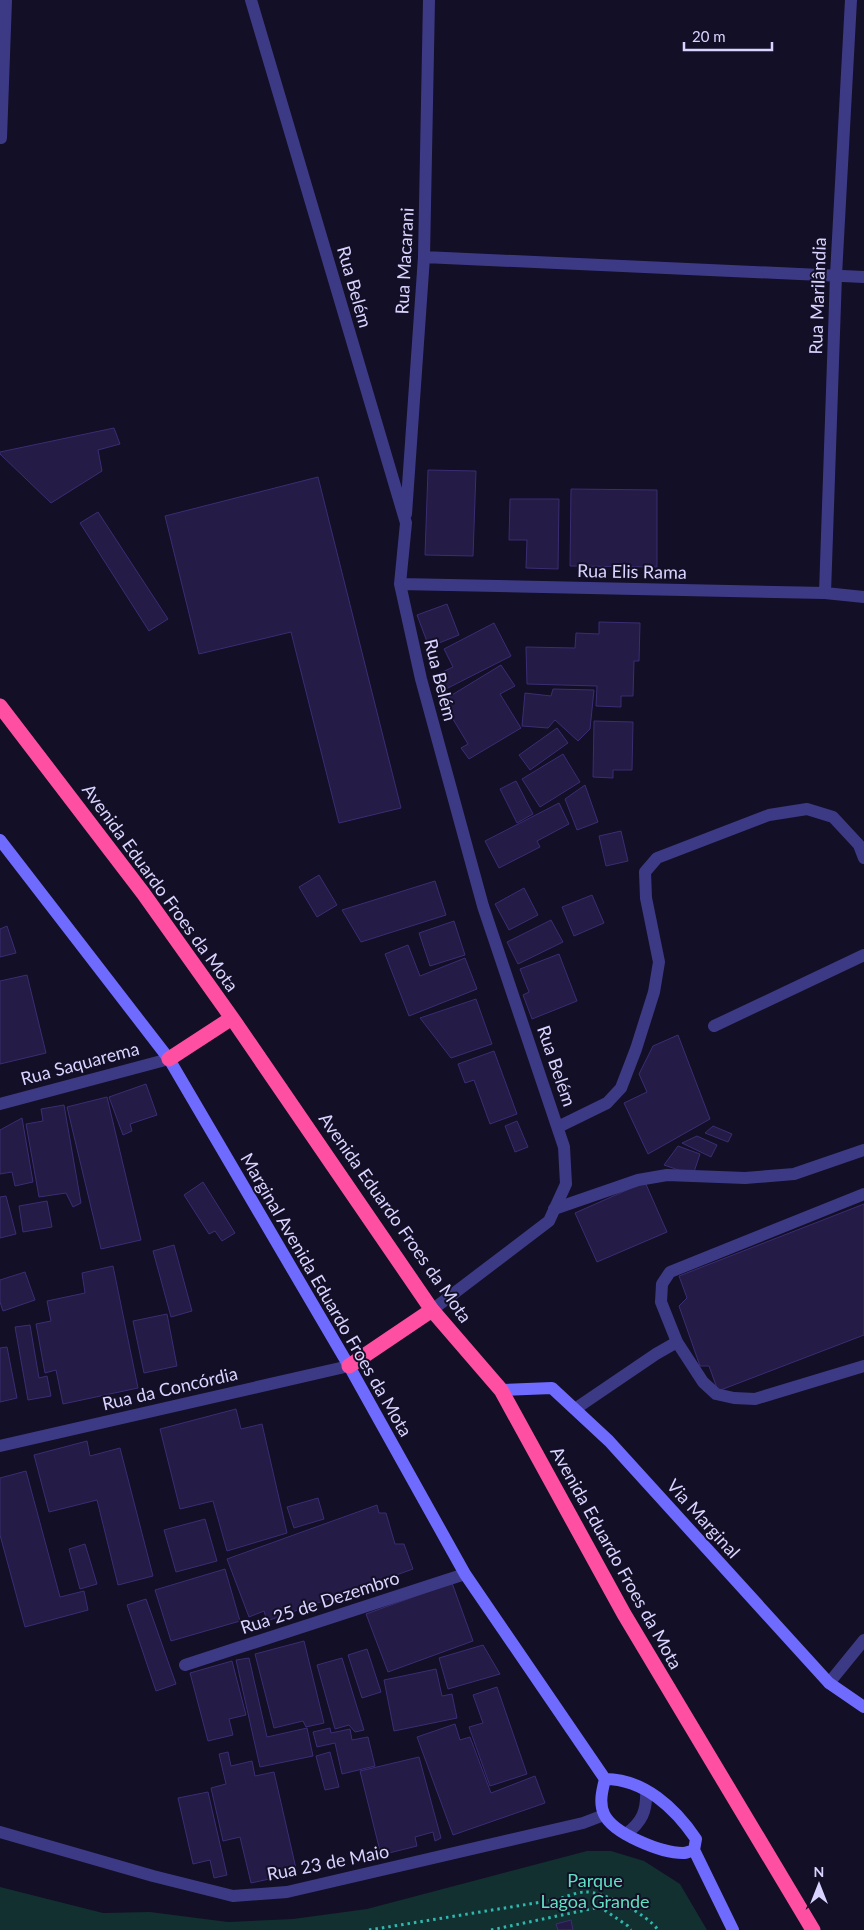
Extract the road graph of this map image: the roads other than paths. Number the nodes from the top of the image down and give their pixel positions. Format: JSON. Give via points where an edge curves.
{"nodes":[{"id":1,"x":6,"y":0,"type":"edge"},
{"id":2,"x":251,"y":0,"type":"edge"},
{"id":3,"x":429,"y":0,"type":"edge"},
{"id":4,"x":851,"y":0,"type":"edge"},
{"id":5,"x":1,"y":138,"type":"edge"},
{"id":6,"x":424,"y":257,"type":"junction"},
{"id":7,"x":836,"y":275,"type":"junction"},
{"id":8,"x":864,"y":277,"type":"edge"},
{"id":9,"x":406,"y":523,"type":"junction"},
{"id":10,"x":400,"y":584,"type":"junction"},
{"id":11,"x":825,"y":593,"type":"junction"},
{"id":12,"x":864,"y":596,"type":"edge"},
{"id":13,"x":0,"y":706,"type":"edge"},
{"id":14,"x":0,"y":840,"type":"edge"},
{"id":15,"x":864,"y":858,"type":"edge"},
{"id":16,"x":864,"y":955,"type":"edge"},
{"id":17,"x":232,"y":1018,"type":"junction"},
{"id":18,"x":714,"y":1026,"type":"dead end"},
{"id":19,"x":169,"y":1059,"type":"junction"},
{"id":20,"x":0,"y":1104,"type":"edge"},
{"id":21,"x":558,"y":1127,"type":"junction"},
{"id":22,"x":864,"y":1150,"type":"edge"},
{"id":23,"x":864,"y":1194,"type":"edge"},
{"id":24,"x":554,"y":1209,"type":"junction"},
{"id":25,"x":432,"y":1310,"type":"junction"},
{"id":26,"x":677,"y":1342,"type":"junction"},
{"id":27,"x":349,"y":1366,"type":"junction"},
{"id":28,"x":864,"y":1366,"type":"edge"},
{"id":29,"x":501,"y":1390,"type":"junction"},
{"id":30,"x":576,"y":1409,"type":"junction"},
{"id":31,"x":0,"y":1446,"type":"edge"},
{"id":32,"x":465,"y":1574,"type":"junction"},
{"id":33,"x":864,"y":1640,"type":"edge"},
{"id":34,"x":185,"y":1665,"type":"dead end"},
{"id":35,"x":829,"y":1683,"type":"junction"},
{"id":36,"x":864,"y":1707,"type":"edge"},
{"id":37,"x":605,"y":1779,"type":"junction"},
{"id":38,"x":646,"y":1791,"type":"junction"},
{"id":39,"x":604,"y":1814,"type":"junction"},
{"id":40,"x":0,"y":1832,"type":"edge"},
{"id":41,"x":626,"y":1834,"type":"junction"},
{"id":42,"x":694,"y":1850,"type":"junction"},
{"id":43,"x":733,"y":1930,"type":"edge"},
{"id":44,"x":813,"y":1930,"type":"edge"}],
"edges":[{"from":1,"to":5,"type":"street"},
{"from":2,"to":9,"type":"street","name":"Rua Belém"},
{"from":3,"to":6,"type":"street","name":"Rua Macarani"},
{"from":4,"to":7,"type":"street","name":"Rua Marilândia"},
{"from":6,"to":7,"type":"street"},
{"from":6,"to":9,"type":"street","name":"Rua Macarani"},
{"from":7,"to":8,"type":"street"},
{"from":7,"to":11,"type":"street","name":"Rua Marilândia"},
{"from":9,"to":10,"type":"street","name":"Rua Belém"},
{"from":10,"to":11,"type":"street","name":"Rua Elis Rama"},
{"from":10,"to":21,"type":"street","name":"Rua Belém","via":[[421,679],[483,906]]},
{"from":11,"to":12,"type":"street","name":"Rua Elis Rama"},
{"from":13,"to":17,"type":"highway","name":"Avenida Eduardo Froes da Mota","via":[[143,893]]},
{"from":14,"to":19,"type":"street","name":"Marginal Avenida Eduardo Froes da Mota"},
{"from":15,"to":21,"type":"street","via":[[859,844],[833,817],[806,809],[769,815],[657,858],[645,872],[646,898],[659,962],[654,992],[636,1049],[620,1088],[607,1103]]},
{"from":16,"to":18,"type":"street"},
{"from":17,"to":19,"type":"highway"},
{"from":17,"to":25,"type":"highway","name":"Avenida Eduardo Froes da Mota"},
{"from":19,"to":20,"type":"street","name":"Rua Saquarema"},
{"from":19,"to":27,"type":"street","name":"Marginal Avenida Eduardo Froes da Mota"},
{"from":21,"to":24,"type":"street","name":"Rua Belém","via":[[564,1147],[566,1184]]},
{"from":22,"to":24,"type":"street","via":[[794,1174],[745,1178],[667,1175],[638,1180]]},
{"from":23,"to":26,"type":"street","via":[[670,1272],[662,1284],[661,1302]]},
{"from":24,"to":25,"type":"street","name":"Rua Belém","via":[[549,1221]]},
{"from":25,"to":27,"type":"highway"},
{"from":25,"to":29,"type":"highway","name":"Avenida Eduardo Froes da Mota"},
{"from":26,"to":28,"type":"street","via":[[702,1382],[716,1394],[734,1398],[755,1399]]},
{"from":26,"to":30,"type":"street"},
{"from":27,"to":31,"type":"street","name":"Rua da Concórdia"},
{"from":27,"to":32,"type":"street","name":"Marginal Avenida Eduardo Froes da Mota"},
{"from":29,"to":30,"type":"street","name":"Via Marginal","via":[[552,1388]]},
{"from":29,"to":44,"type":"highway","name":"Avenida Eduardo Froes da Mota","via":[[624,1614]]},
{"from":30,"to":35,"type":"street","name":"Via Marginal","via":[[609,1441]]},
{"from":32,"to":34,"type":"street","name":"Rua 25 de Dezembro"},
{"from":32,"to":37,"type":"street","name":"Marginal Avenida Eduardo Froes da Mota"},
{"from":33,"to":35,"type":"street"},
{"from":35,"to":36,"type":"street","name":"Via Marginal"},
{"from":37,"to":38,"type":"street"},
{"from":37,"to":39,"type":"street","via":[[601,1798]]},
{"from":38,"to":41,"type":"street","via":[[647,1804],[643,1816]]},
{"from":38,"to":42,"type":"street","via":[[670,1807],[684,1822],[696,1839]]},
{"from":39,"to":40,"type":"street","name":"Rua 23 de Maio","via":[[583,1823],[352,1878],[287,1892],[233,1896]]},
{"from":39,"to":41,"type":"street","via":[[610,1823]]},
{"from":41,"to":42,"type":"street","via":[[664,1849],[684,1853]]},
{"from":42,"to":43,"type":"street"}]}
